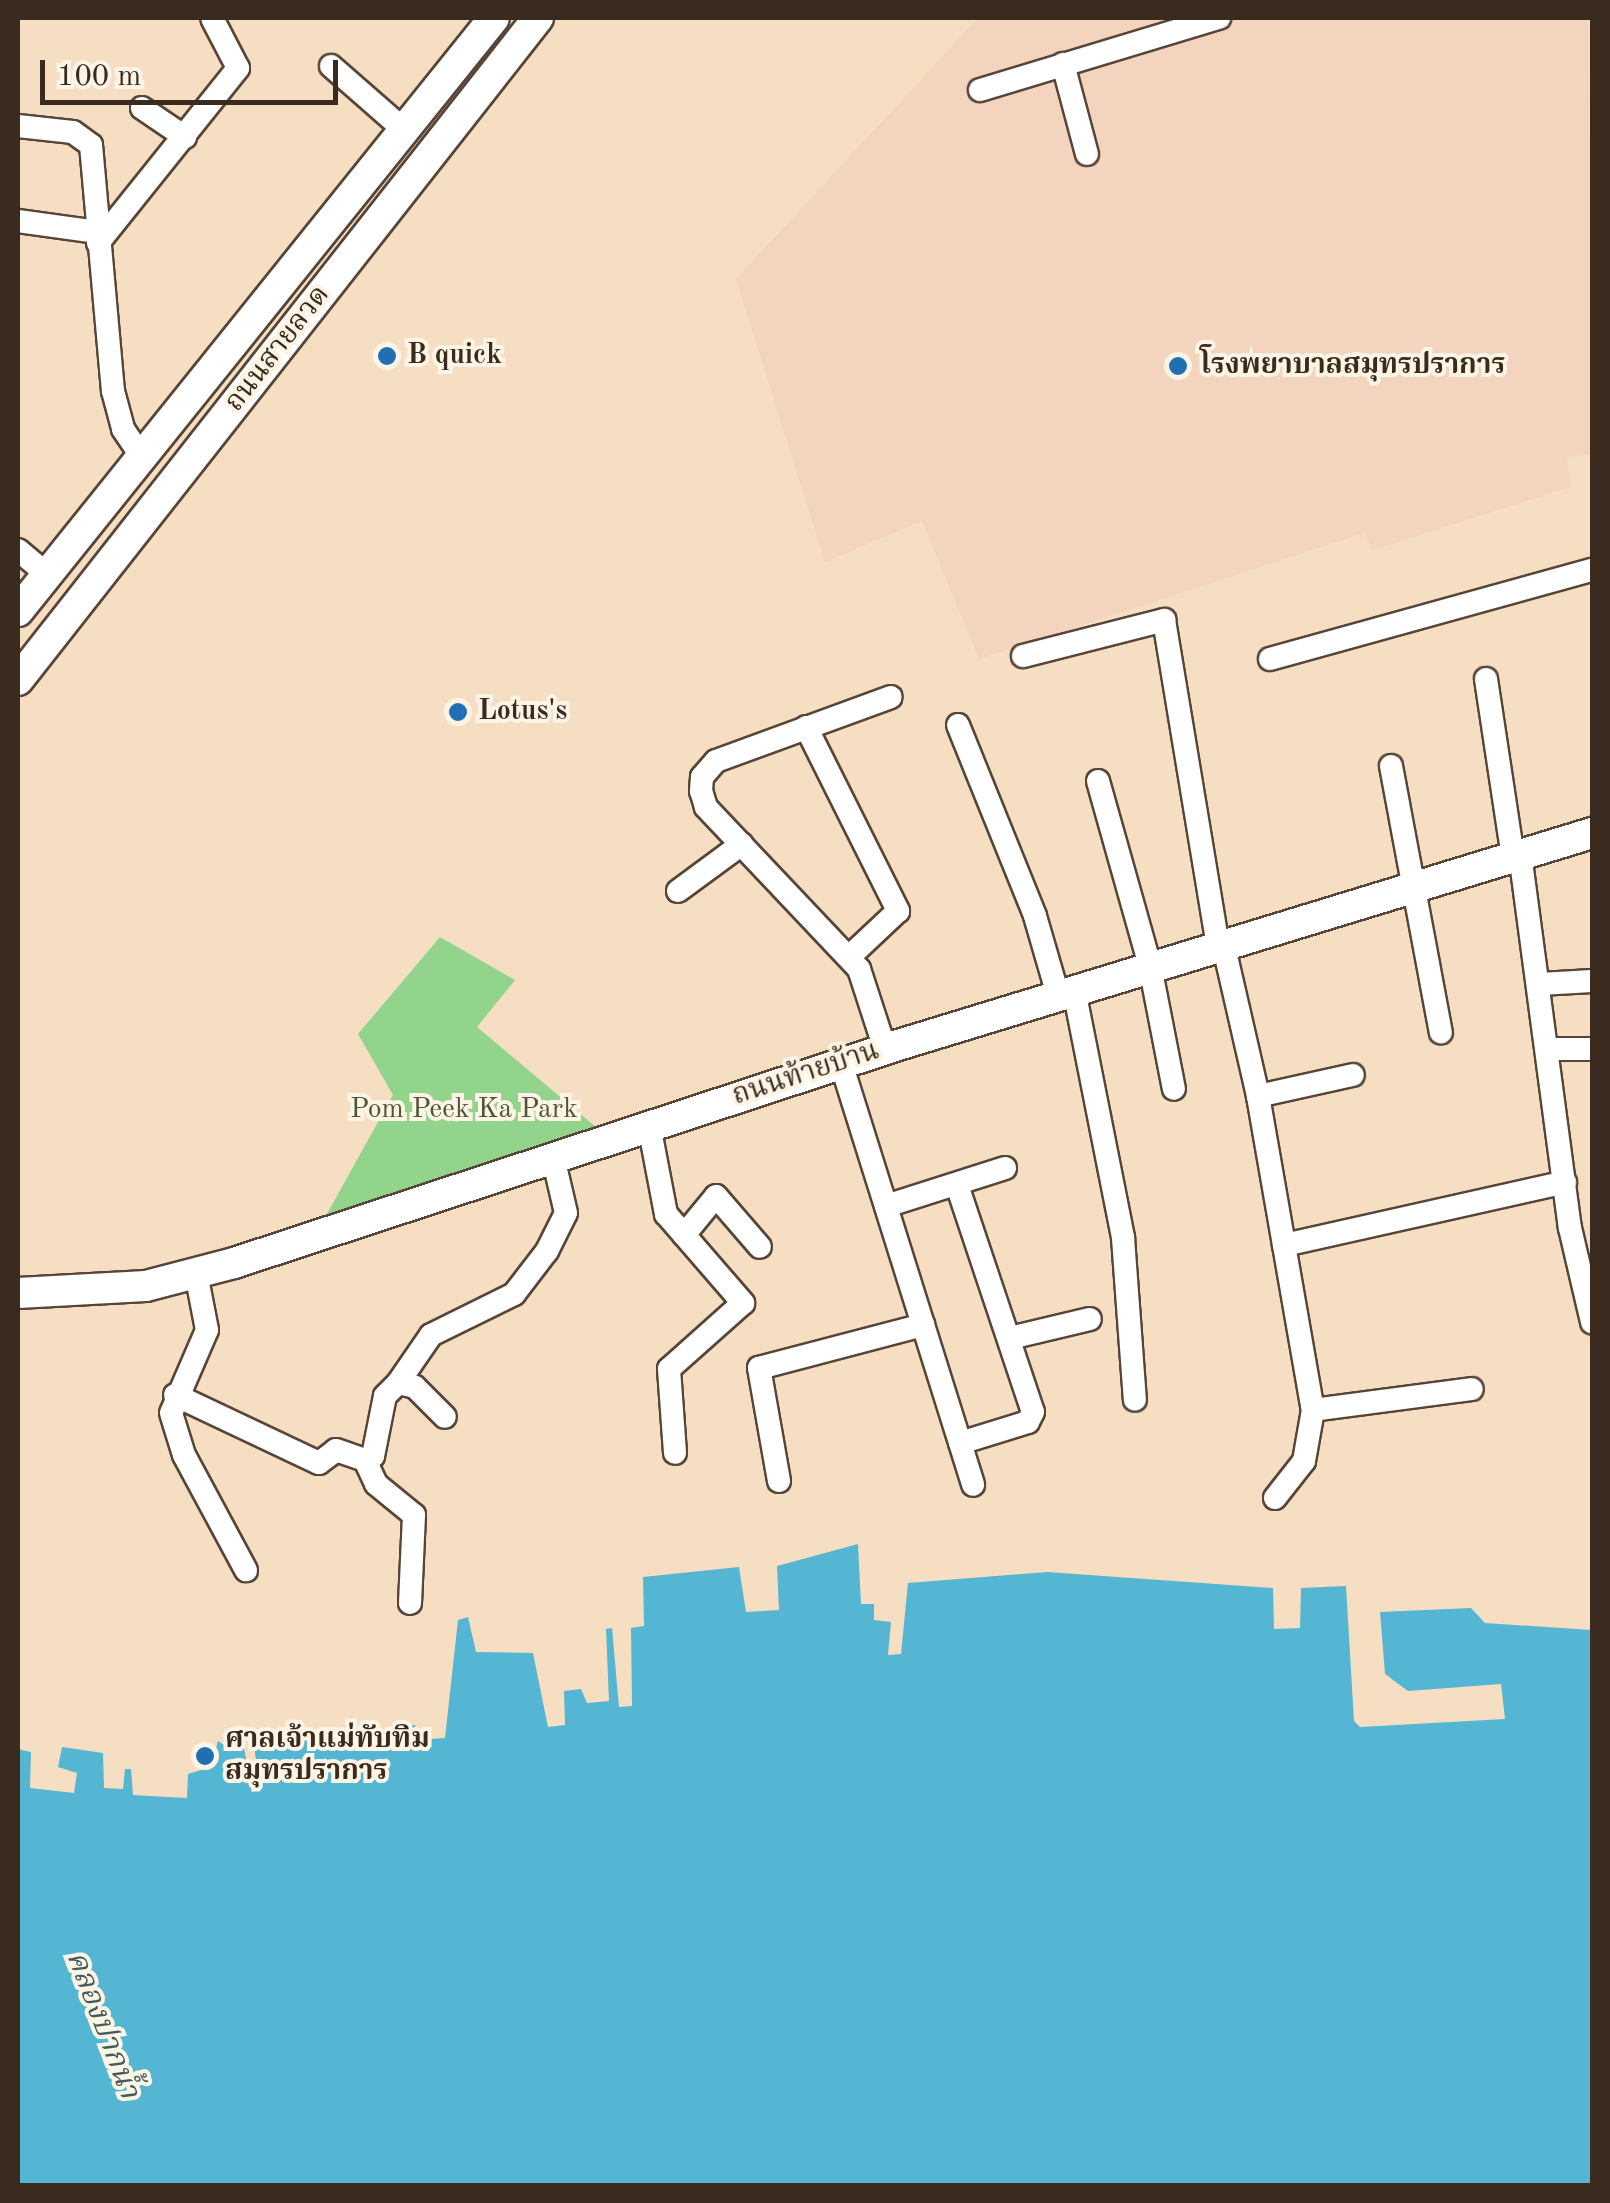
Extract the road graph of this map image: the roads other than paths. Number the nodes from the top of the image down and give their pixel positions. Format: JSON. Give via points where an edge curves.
{"nodes":[{"id":1,"x":212,"y":18,"type":"edge"},
{"id":2,"x":494,"y":18,"type":"edge"},
{"id":3,"x":538,"y":18,"type":"edge"},
{"id":4,"x":1218,"y":18,"type":"edge"},
{"id":5,"x":1063,"y":64,"type":"junction"},
{"id":6,"x":331,"y":66,"type":"dead end"},
{"id":7,"x":980,"y":90,"type":"dead end"},
{"id":8,"x":142,"y":108,"type":"dead end"},
{"id":9,"x":18,"y":126,"type":"edge"},
{"id":10,"x":399,"y":136,"type":"junction"},
{"id":11,"x":185,"y":137,"type":"junction"},
{"id":12,"x":1087,"y":154,"type":"dead end"},
{"id":13,"x":421,"y":164,"type":"junction"},
{"id":14,"x":18,"y":222,"type":"edge"},
{"id":15,"x":98,"y":238,"type":"junction"},
{"id":16,"x":142,"y":456,"type":"junction"},
{"id":17,"x":18,"y":550,"type":"edge"},
{"id":18,"x":1592,"y":570,"type":"edge"},
{"id":19,"x":48,"y":574,"type":"junction"},
{"id":20,"x":18,"y":611,"type":"edge"},
{"id":21,"x":1023,"y":656,"type":"dead end"},
{"id":22,"x":1270,"y":660,"type":"dead end"},
{"id":23,"x":1486,"y":679,"type":"dead end"},
{"id":24,"x":18,"y":680,"type":"edge"},
{"id":25,"x":891,"y":697,"type":"dead end"},
{"id":26,"x":958,"y":725,"type":"dead end"},
{"id":27,"x":806,"y":727,"type":"junction"},
{"id":28,"x":1391,"y":766,"type":"dead end"},
{"id":29,"x":1098,"y":781,"type":"dead end"},
{"id":30,"x":1592,"y":833,"type":"edge"},
{"id":31,"x":742,"y":844,"type":"junction"},
{"id":32,"x":1516,"y":856,"type":"junction"},
{"id":33,"x":1411,"y":887,"type":"junction"},
{"id":34,"x":678,"y":891,"type":"dead end"},
{"id":35,"x":1220,"y":944,"type":"junction"},
{"id":36,"x":849,"y":957,"type":"junction"},
{"id":37,"x":1150,"y":966,"type":"junction"},
{"id":38,"x":1592,"y":981,"type":"edge"},
{"id":39,"x":1540,"y":984,"type":"junction"},
{"id":40,"x":1066,"y":992,"type":"junction"},
{"id":41,"x":1441,"y":1032,"type":"dead end"},
{"id":42,"x":885,"y":1049,"type":"junction"},
{"id":43,"x":1550,"y":1049,"type":"junction"},
{"id":44,"x":1592,"y":1049,"type":"edge"},
{"id":45,"x":842,"y":1063,"type":"junction"},
{"id":46,"x":1353,"y":1074,"type":"dead end"},
{"id":47,"x":1174,"y":1089,"type":"dead end"},
{"id":48,"x":1258,"y":1096,"type":"junction"},
{"id":49,"x":649,"y":1125,"type":"junction"},
{"id":50,"x":553,"y":1157,"type":"junction"},
{"id":51,"x":1005,"y":1168,"type":"dead end"},
{"id":52,"x":1565,"y":1182,"type":"junction"},
{"id":53,"x":957,"y":1185,"type":"junction"},
{"id":54,"x":886,"y":1206,"type":"junction"},
{"id":55,"x":684,"y":1235,"type":"junction"},
{"id":56,"x":1284,"y":1244,"type":"junction"},
{"id":57,"x":760,"y":1247,"type":"dead end"},
{"id":58,"x":196,"y":1273,"type":"junction"},
{"id":59,"x":18,"y":1292,"type":"edge"},
{"id":60,"x":1090,"y":1319,"type":"dead end"},
{"id":61,"x":1592,"y":1322,"type":"edge"},
{"id":62,"x":923,"y":1325,"type":"junction"},
{"id":63,"x":1010,"y":1338,"type":"junction"},
{"id":64,"x":398,"y":1383,"type":"junction"},
{"id":65,"x":1472,"y":1390,"type":"dead end"},
{"id":66,"x":175,"y":1395,"type":"junction"},
{"id":67,"x":1135,"y":1400,"type":"dead end"},
{"id":68,"x":1313,"y":1410,"type":"junction"},
{"id":69,"x":445,"y":1417,"type":"dead end"},
{"id":70,"x":960,"y":1443,"type":"junction"},
{"id":71,"x":675,"y":1453,"type":"dead end"},
{"id":72,"x":365,"y":1460,"type":"junction"},
{"id":73,"x":779,"y":1482,"type":"dead end"},
{"id":74,"x":972,"y":1485,"type":"dead end"},
{"id":75,"x":1275,"y":1498,"type":"dead end"},
{"id":76,"x":246,"y":1570,"type":"dead end"},
{"id":77,"x":410,"y":1603,"type":"dead end"}],
"edges":[{"from":1,"to":11,"type":"street","via":[[240,62]]},
{"from":2,"to":10,"type":"street","name":"ถนนสายลวด"},
{"from":3,"to":13,"type":"street","name":"ถนนสายลวด"},
{"from":4,"to":5,"type":"street"},
{"from":5,"to":7,"type":"street"},
{"from":5,"to":12,"type":"street"},
{"from":6,"to":10,"type":"street"},
{"from":8,"to":11,"type":"street"},
{"from":9,"to":15,"type":"street","via":[[85,136]]},
{"from":10,"to":13,"type":"street"},
{"from":10,"to":16,"type":"street","name":"ถนนสายลวด"},
{"from":11,"to":15,"type":"street"},
{"from":13,"to":24,"type":"street","name":"ถนนสายลวด"},
{"from":14,"to":15,"type":"street"},
{"from":15,"to":16,"type":"street","via":[[114,391],[122,430]]},
{"from":16,"to":19,"type":"street","name":"ถนนสายลวด"},
{"from":17,"to":19,"type":"street"},
{"from":18,"to":22,"type":"street"},
{"from":19,"to":20,"type":"street","name":"ถนนสายลวด"},
{"from":21,"to":35,"type":"street","via":[[1164,620]]},
{"from":23,"to":32,"type":"street"},
{"from":25,"to":27,"type":"street"},
{"from":26,"to":40,"type":"street"},
{"from":27,"to":31,"type":"street","via":[[716,761],[702,778],[706,807]]},
{"from":27,"to":36,"type":"street","via":[[898,911]]},
{"from":28,"to":33,"type":"street"},
{"from":29,"to":37,"type":"street"},
{"from":30,"to":32,"type":"street","name":"ถนนท้ายบ้าน"},
{"from":31,"to":34,"type":"street"},
{"from":31,"to":36,"type":"street"},
{"from":32,"to":33,"type":"street","name":"ถนนท้ายบ้าน"},
{"from":32,"to":39,"type":"street"},
{"from":33,"to":35,"type":"street","name":"ถนนท้ายบ้าน"},
{"from":33,"to":41,"type":"street"},
{"from":35,"to":37,"type":"street","name":"ถนนท้ายบ้าน"},
{"from":35,"to":48,"type":"street"},
{"from":36,"to":42,"type":"street"},
{"from":37,"to":40,"type":"street","name":"ถนนท้ายบ้าน"},
{"from":37,"to":47,"type":"street"},
{"from":38,"to":39,"type":"street"},
{"from":39,"to":43,"type":"street"},
{"from":40,"to":42,"type":"street","name":"ถนนท้ายบ้าน"},
{"from":40,"to":67,"type":"street","via":[[1123,1238]]},
{"from":42,"to":45,"type":"street","name":"ถนนท้ายบ้าน"},
{"from":43,"to":44,"type":"street"},
{"from":43,"to":52,"type":"street"},
{"from":45,"to":49,"type":"street","name":"ถนนท้ายบ้าน"},
{"from":45,"to":54,"type":"street"},
{"from":46,"to":48,"type":"street"},
{"from":48,"to":56,"type":"street"},
{"from":49,"to":50,"type":"street","name":"ถนนท้ายบ้าน"},
{"from":49,"to":55,"type":"street","via":[[666,1214]]},
{"from":50,"to":58,"type":"street","name":"ถนนท้ายบ้าน"},
{"from":50,"to":64,"type":"street","via":[[566,1213],[547,1251],[514,1294],[431,1335]]},
{"from":51,"to":53,"type":"street"},
{"from":52,"to":56,"type":"street"},
{"from":52,"to":61,"type":"street"},
{"from":53,"to":54,"type":"street"},
{"from":53,"to":63,"type":"street"},
{"from":54,"to":62,"type":"street"},
{"from":55,"to":57,"type":"street","via":[[716,1196]]},
{"from":55,"to":71,"type":"street","via":[[742,1302],[669,1369]]},
{"from":56,"to":68,"type":"street"},
{"from":58,"to":59,"type":"street","name":"ถนนท้ายบ้าน","via":[[146,1286]]},
{"from":58,"to":66,"type":"street","via":[[207,1330]]},
{"from":60,"to":63,"type":"street"},
{"from":62,"to":70,"type":"street"},
{"from":62,"to":73,"type":"street","via":[[759,1368]]},
{"from":63,"to":70,"type":"street","via":[[1032,1418]]},
{"from":64,"to":69,"type":"street","via":[[415,1387]]},
{"from":64,"to":72,"type":"street","via":[[385,1396],[382,1436]]},
{"from":65,"to":68,"type":"street"},
{"from":66,"to":72,"type":"street","via":[[319,1463],[336,1450]]},
{"from":66,"to":76,"type":"street","via":[[171,1413],[184,1454]]},
{"from":68,"to":75,"type":"street","via":[[1304,1461]]},
{"from":70,"to":74,"type":"street"},
{"from":72,"to":77,"type":"street","via":[[376,1484],[414,1515]]}]}
